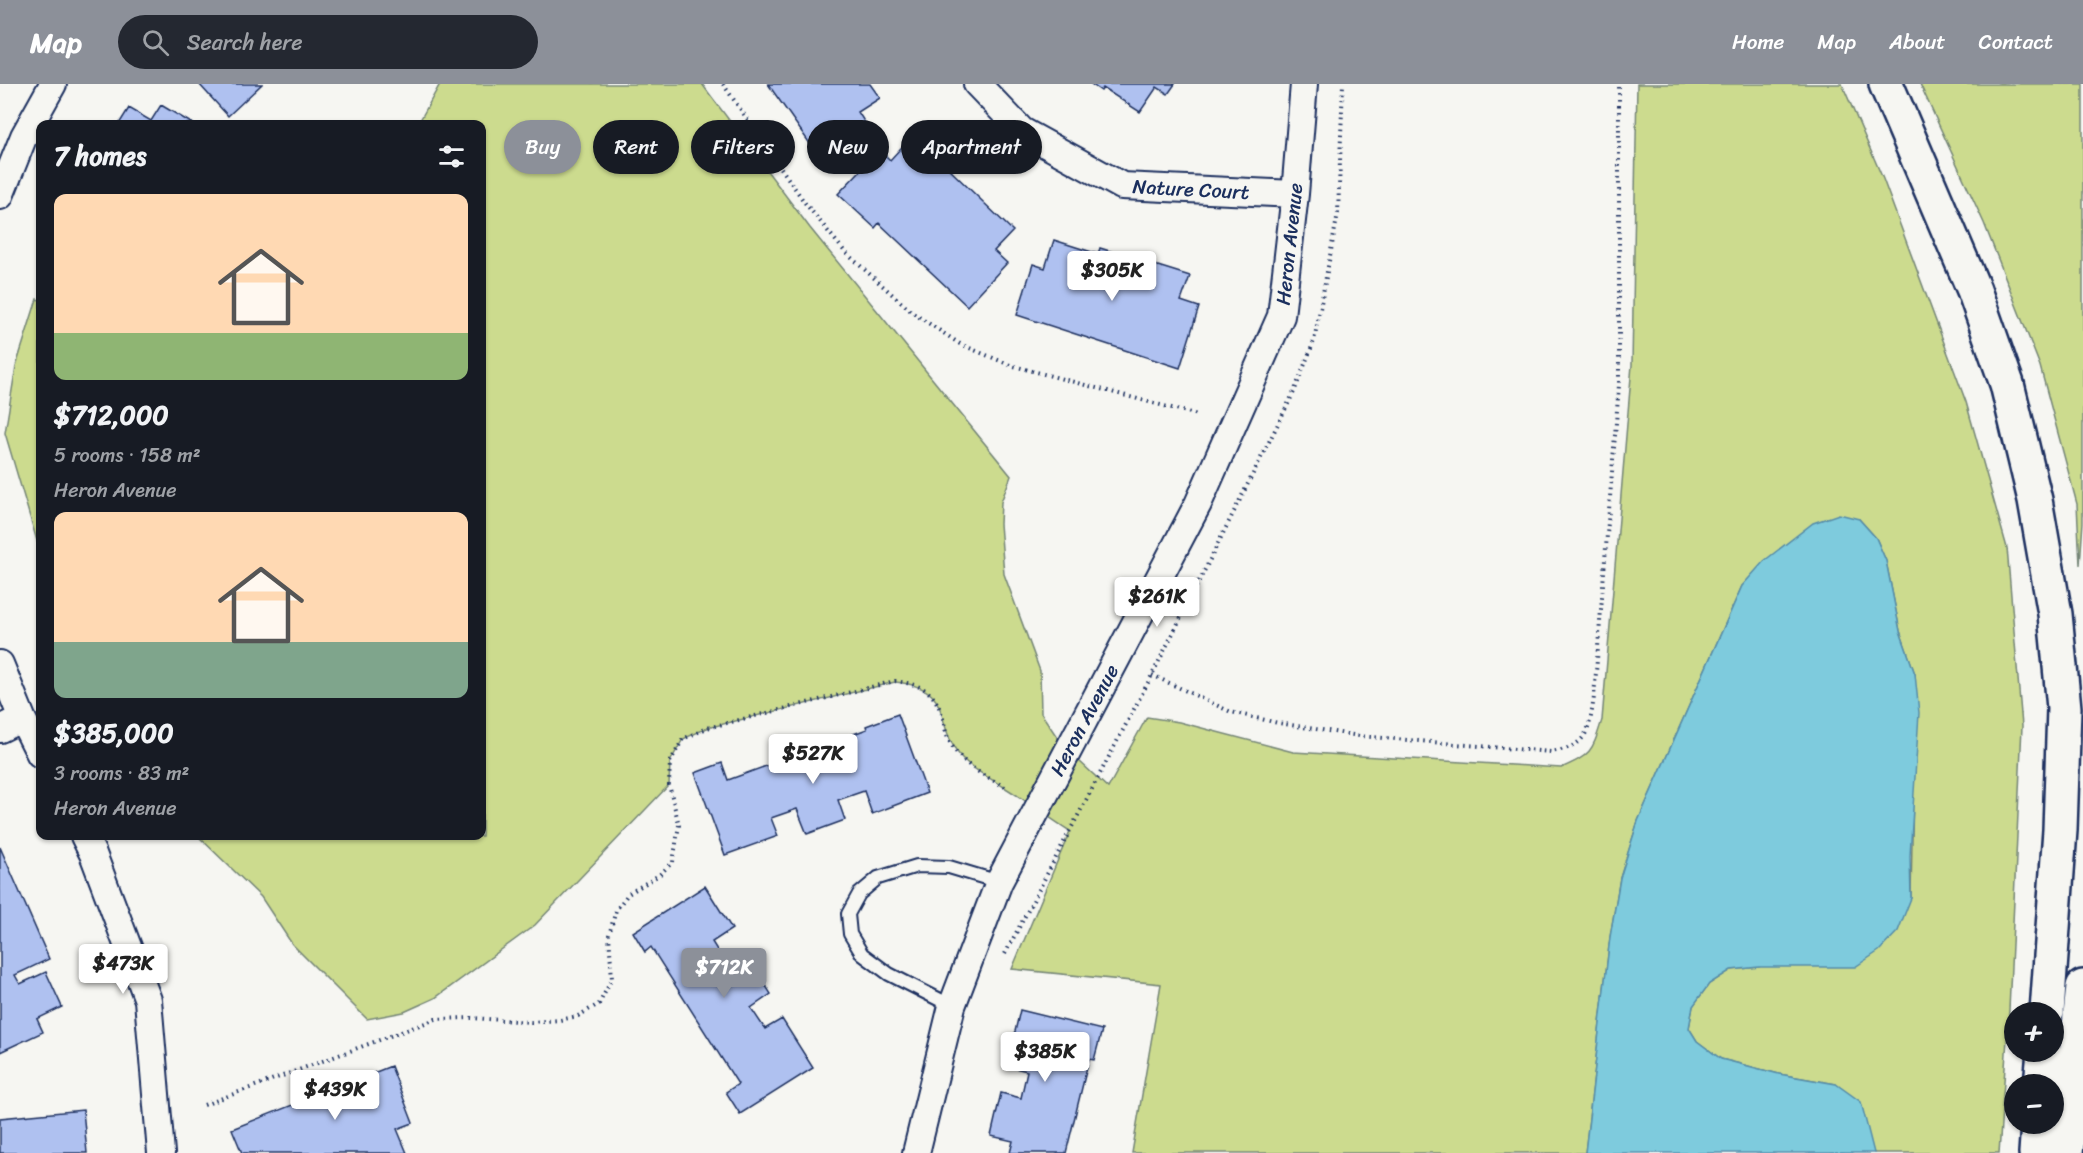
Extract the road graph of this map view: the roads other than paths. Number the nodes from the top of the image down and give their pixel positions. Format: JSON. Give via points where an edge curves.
{"nodes":[{"id":1,"x":53,"y":84,"type":"edge"},
{"id":2,"x":976,"y":84,"type":"edge"},
{"id":3,"x":1304,"y":84,"type":"edge"},
{"id":4,"x":1886,"y":84,"type":"edge"},
{"id":5,"x":1295,"y":194,"type":"junction"},
{"id":6,"x":0,"y":196,"type":"edge"},
{"id":7,"x":0,"y":664,"type":"edge"},
{"id":8,"x":11,"y":724,"type":"edge"},
{"id":9,"x":36,"y":750,"type":"edge"},
{"id":10,"x":86,"y":840,"type":"edge"},
{"id":11,"x":999,"y":882,"type":"junction"},
{"id":12,"x":2083,"y":987,"type":"edge"},
{"id":13,"x":2048,"y":1002,"type":"edge"},
{"id":14,"x":951,"y":1006,"type":"junction"},
{"id":15,"x":2037,"y":1134,"type":"edge"},
{"id":16,"x":161,"y":1153,"type":"edge"},
{"id":17,"x":916,"y":1153,"type":"edge"},
{"id":18,"x":2036,"y":1153,"type":"edge"},
{"id":19,"x":2066,"y":1153,"type":"edge"}],
"edges":[{"from":1,"to":6,"type":"street","via":[[24,136]]},
{"from":2,"to":5,"type":"street","name":"Nature Court","via":[[1022,131],[1122,186]]},
{"from":3,"to":5,"type":"street","name":"Heron Avenue"},
{"from":4,"to":13,"type":"highway","via":[[1974,290],[2007,384],[2035,500],[2051,591],[2064,708]]},
{"from":5,"to":11,"type":"street","name":"Heron Avenue","via":[[1281,316],[1198,504]]},
{"from":7,"to":8,"type":"street"},
{"from":8,"to":9,"type":"street"},
{"from":10,"to":16,"type":"street","via":[[148,1000]]},
{"from":11,"to":14,"type":"street","name":"Heron Avenue"},
{"from":11,"to":14,"type":"lane","via":[[949,867],[917,866],[878,878],[859,894],[848,914],[850,933],[862,954],[889,974]]},
{"from":12,"to":19,"type":"highway"},
{"from":14,"to":17,"type":"street","name":"Heron Avenue"},
{"from":15,"to":18,"type":"highway"}]}
